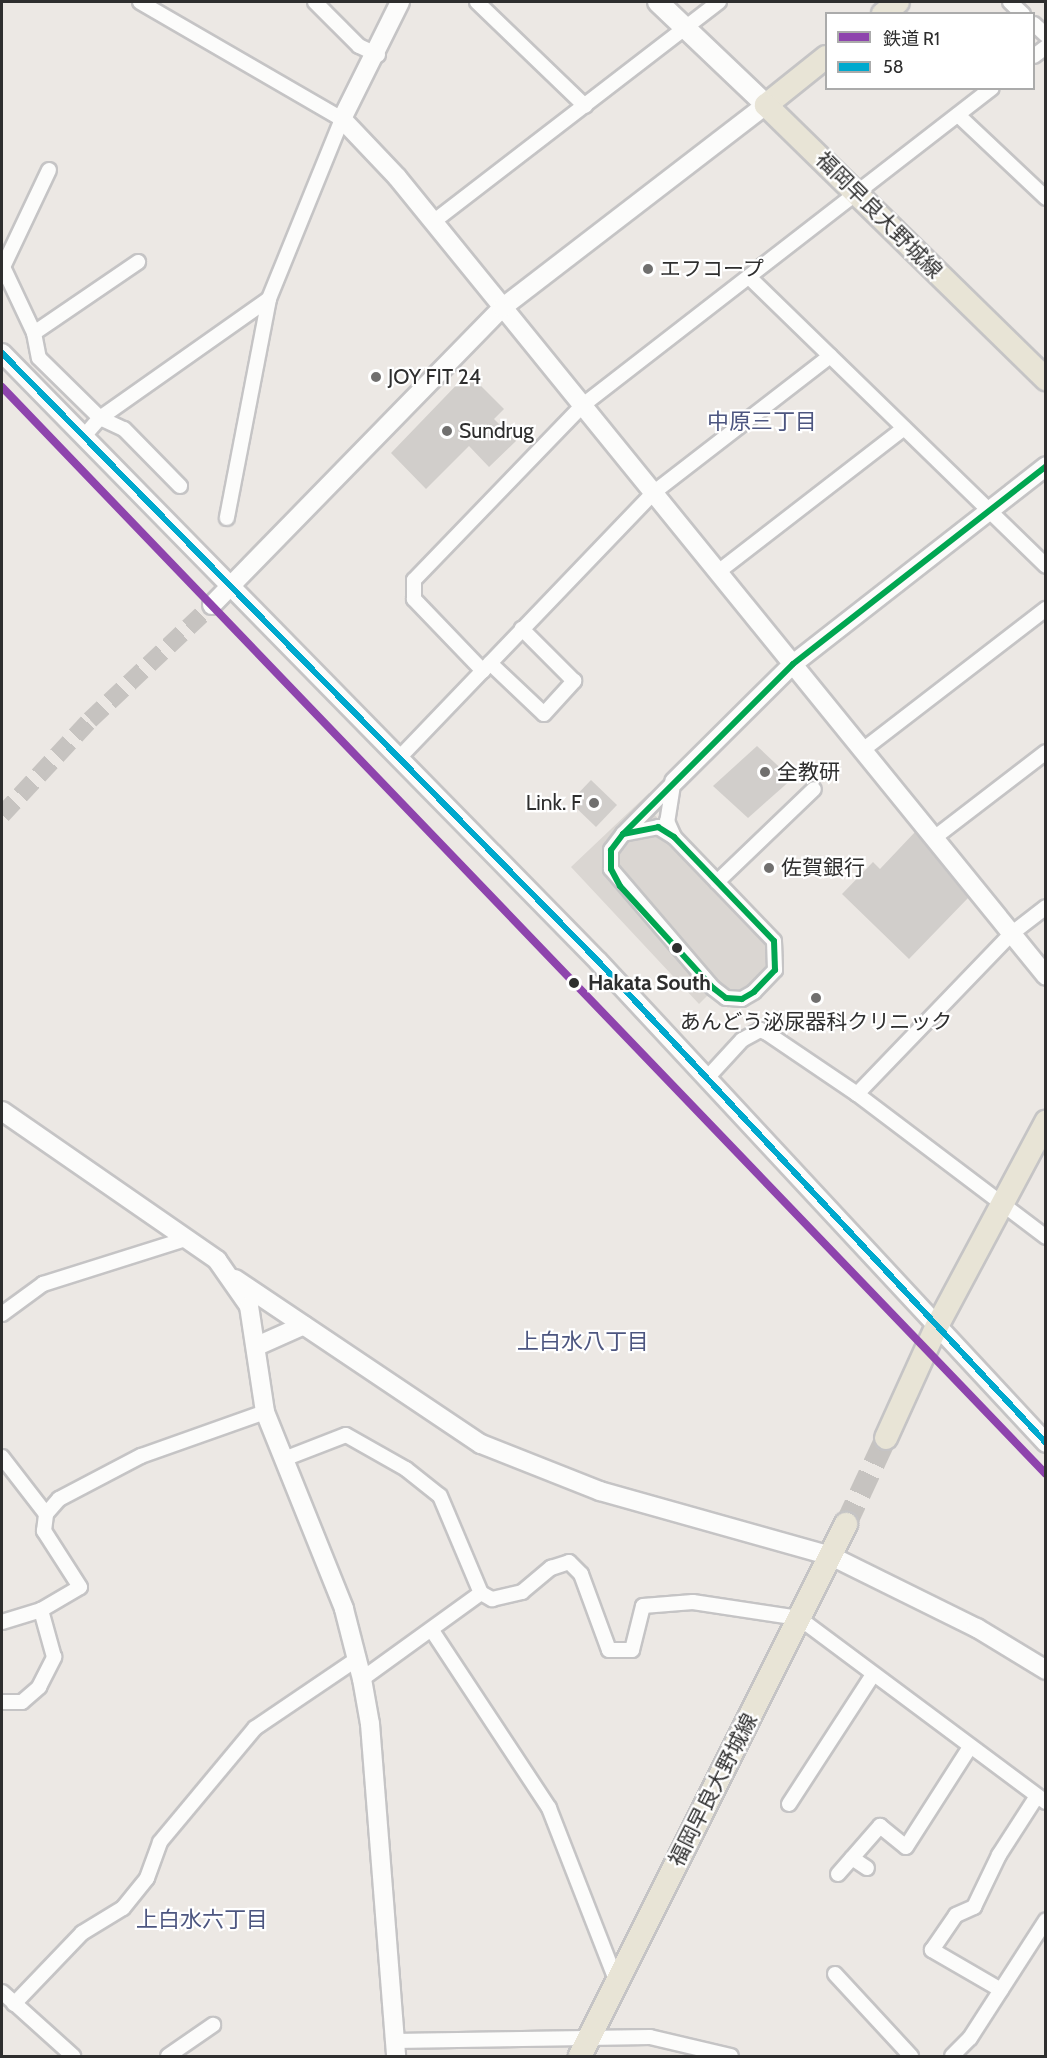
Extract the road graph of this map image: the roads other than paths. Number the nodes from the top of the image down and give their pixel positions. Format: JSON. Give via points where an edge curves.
{"nodes":[{"id":1,"x":315,"y":2,"type":"edge"},
{"id":2,"x":400,"y":2,"type":"edge"},
{"id":3,"x":477,"y":2,"type":"edge"},
{"id":4,"x":658,"y":2,"type":"edge"},
{"id":5,"x":719,"y":2,"type":"edge"},
{"id":6,"x":898,"y":2,"type":"edge"},
{"id":7,"x":149,"y":3,"type":"edge"},
{"id":8,"x":885,"y":12,"type":"edge"},
{"id":9,"x":1035,"y":25,"type":"edge"},
{"id":10,"x":686,"y":29,"type":"junction"},
{"id":11,"x":1046,"y":36,"type":"edge"},
{"id":12,"x":378,"y":54,"type":"junction"},
{"id":13,"x":825,"y":58,"type":"edge"},
{"id":14,"x":989,"y":90,"type":"edge"},
{"id":15,"x":766,"y":105,"type":"junction"},
{"id":16,"x":585,"y":106,"type":"junction"},
{"id":17,"x":958,"y":115,"type":"junction"},
{"id":18,"x":342,"y":119,"type":"junction"},
{"id":19,"x":49,"y":170,"type":"dead end"},
{"id":20,"x":857,"y":193,"type":"junction"},
{"id":21,"x":1046,"y":198,"type":"edge"},
{"id":22,"x":433,"y":222,"type":"junction"},
{"id":23,"x":138,"y":262,"type":"dead end"},
{"id":24,"x":749,"y":277,"type":"junction"},
{"id":25,"x":269,"y":299,"type":"junction"},
{"id":26,"x":502,"y":308,"type":"junction"},
{"id":27,"x":34,"y":333,"type":"junction"},
{"id":28,"x":2,"y":353,"type":"edge"},
{"id":29,"x":830,"y":357,"type":"junction"},
{"id":30,"x":1046,"y":379,"type":"edge"},
{"id":31,"x":583,"y":405,"type":"junction"},
{"id":32,"x":100,"y":418,"type":"junction"},
{"id":33,"x":904,"y":428,"type":"junction"},
{"id":34,"x":85,"y":435,"type":"junction"},
{"id":35,"x":1046,"y":466,"type":"edge"},
{"id":36,"x":180,"y":486,"type":"dead end"},
{"id":37,"x":653,"y":493,"type":"junction"},
{"id":38,"x":987,"y":510,"type":"junction"},
{"id":39,"x":227,"y":518,"type":"dead end"},
{"id":40,"x":1046,"y":566,"type":"edge"},
{"id":41,"x":718,"y":572,"type":"junction"},
{"id":42,"x":229,"y":587,"type":"junction"},
{"id":43,"x":212,"y":604,"type":"tunnel mouth"},
{"id":44,"x":1046,"y":609,"type":"edge"},
{"id":45,"x":522,"y":628,"type":"junction"},
{"id":46,"x":793,"y":664,"type":"junction"},
{"id":47,"x":486,"y":667,"type":"junction"},
{"id":48,"x":864,"y":749,"type":"junction"},
{"id":49,"x":1046,"y":752,"type":"edge"},
{"id":50,"x":400,"y":757,"type":"junction"},
{"id":51,"x":674,"y":782,"type":"junction"},
{"id":52,"x":814,"y":789,"type":"dead end"},
{"id":53,"x":623,"y":834,"type":"junction"},
{"id":54,"x":674,"y":837,"type":"junction"},
{"id":55,"x":934,"y":838,"type":"junction"},
{"id":56,"x":717,"y":882,"type":"junction"},
{"id":57,"x":1046,"y":907,"type":"edge"},
{"id":58,"x":1011,"y":934,"type":"junction"},
{"id":59,"x":1046,"y":976,"type":"edge"},
{"id":60,"x":707,"y":1078,"type":"junction"},
{"id":61,"x":857,"y":1094,"type":"junction"},
{"id":62,"x":2,"y":1110,"type":"edge"},
{"id":63,"x":1046,"y":1122,"type":"edge"},
{"id":64,"x":1000,"y":1206,"type":"junction"},
{"id":65,"x":1046,"y":1238,"type":"edge"},
{"id":66,"x":186,"y":1239,"type":"junction"},
{"id":67,"x":233,"y":1277,"type":"junction"},
{"id":68,"x":2,"y":1314,"type":"edge"},
{"id":69,"x":304,"y":1325,"type":"junction"},
{"id":70,"x":936,"y":1328,"type":"junction"},
{"id":71,"x":257,"y":1346,"type":"junction"},
{"id":72,"x":265,"y":1412,"type":"junction"},
{"id":73,"x":886,"y":1438,"type":"tunnel mouth"},
{"id":74,"x":1046,"y":1443,"type":"edge"},
{"id":75,"x":2,"y":1457,"type":"edge"},
{"id":76,"x":284,"y":1459,"type":"junction"},
{"id":77,"x":46,"y":1514,"type":"junction"},
{"id":78,"x":846,"y":1524,"type":"tunnel mouth"},
{"id":79,"x":831,"y":1556,"type":"junction"},
{"id":80,"x":480,"y":1593,"type":"junction"},
{"id":81,"x":41,"y":1610,"type":"junction"},
{"id":82,"x":799,"y":1618,"type":"junction"},
{"id":83,"x":2,"y":1622,"type":"edge"},
{"id":84,"x":432,"y":1632,"type":"junction"},
{"id":85,"x":357,"y":1659,"type":"junction"},
{"id":86,"x":1046,"y":1670,"type":"edge"},
{"id":87,"x":872,"y":1676,"type":"junction"},
{"id":88,"x":362,"y":1679,"type":"junction"},
{"id":89,"x":2,"y":1702,"type":"edge"},
{"id":90,"x":970,"y":1747,"type":"junction"},
{"id":91,"x":1041,"y":1799,"type":"edge"},
{"id":92,"x":789,"y":1804,"type":"dead end"},
{"id":93,"x":852,"y":1858,"type":"junction"},
{"id":94,"x":867,"y":1868,"type":"dead end"},
{"id":95,"x":838,"y":1874,"type":"dead end"},
{"id":96,"x":1046,"y":1920,"type":"edge"},
{"id":97,"x":835,"y":1974,"type":"dead end"},
{"id":98,"x":617,"y":1982,"type":"junction"},
{"id":99,"x":1001,"y":1990,"type":"junction"},
{"id":100,"x":2,"y":1992,"type":"edge"},
{"id":101,"x":14,"y":2004,"type":"junction"},
{"id":102,"x":213,"y":2025,"type":"dead end"},
{"id":103,"x":681,"y":2042,"type":"junction"},
{"id":104,"x":395,"y":2049,"type":"edge"},
{"id":105,"x":583,"y":2049,"type":"edge"},
{"id":106,"x":73,"y":2056,"type":"edge"},
{"id":107,"x":168,"y":2056,"type":"edge"},
{"id":108,"x":684,"y":2056,"type":"edge"},
{"id":109,"x":731,"y":2056,"type":"edge"},
{"id":110,"x":912,"y":2056,"type":"edge"},
{"id":111,"x":952,"y":2056,"type":"edge"}],
"edges":[{"from":1,"to":12,"type":"street","via":[[358,46]]},
{"from":2,"to":12,"type":"street"},
{"from":3,"to":16,"type":"street"},
{"from":4,"to":10,"type":"main road"},
{"from":5,"to":10,"type":"street"},
{"from":6,"to":8,"type":"main road"},
{"from":7,"to":18,"type":"street"},
{"from":9,"to":11,"type":"street"},
{"from":10,"to":15,"type":"main road"},
{"from":10,"to":16,"type":"street"},
{"from":12,"to":18,"type":"street"},
{"from":13,"to":15,"type":"main road"},
{"from":14,"to":17,"type":"street"},
{"from":15,"to":20,"type":"main road","name":"福岡早良大野城線"},
{"from":15,"to":26,"type":"street"},
{"from":16,"to":22,"type":"street"},
{"from":17,"to":20,"type":"street"},
{"from":17,"to":21,"type":"street"},
{"from":18,"to":22,"type":"street"},
{"from":18,"to":25,"type":"street"},
{"from":19,"to":27,"type":"street","via":[[3,267]]},
{"from":20,"to":24,"type":"street"},
{"from":20,"to":30,"type":"main road","name":"福岡早良大野城線"},
{"from":22,"to":26,"type":"street"},
{"from":23,"to":27,"type":"street"},
{"from":24,"to":29,"type":"street"},
{"from":24,"to":31,"type":"street"},
{"from":25,"to":32,"type":"street"},
{"from":25,"to":39,"type":"street"},
{"from":26,"to":31,"type":"street"},
{"from":26,"to":42,"type":"street"},
{"from":27,"to":32,"type":"street","via":[[39,358]]},
{"from":28,"to":34,"type":"street"},
{"from":29,"to":33,"type":"street"},
{"from":29,"to":37,"type":"street"},
{"from":31,"to":37,"type":"street"},
{"from":31,"to":47,"type":"street","via":[[410,589]]},
{"from":32,"to":34,"type":"street"},
{"from":32,"to":36,"type":"street","via":[[124,429]]},
{"from":33,"to":38,"type":"street"},
{"from":33,"to":41,"type":"street"},
{"from":34,"to":42,"type":"street"},
{"from":35,"to":38,"type":"street"},
{"from":37,"to":41,"type":"street"},
{"from":37,"to":45,"type":"street"},
{"from":38,"to":40,"type":"street"},
{"from":38,"to":46,"type":"street"},
{"from":41,"to":46,"type":"street"},
{"from":42,"to":43,"type":"street"},
{"from":42,"to":50,"type":"street"},
{"from":44,"to":48,"type":"street"},
{"from":45,"to":47,"type":"street"},
{"from":45,"to":47,"type":"street","via":[[574,681],[567,690],[544,714]]},
{"from":46,"to":48,"type":"street"},
{"from":46,"to":51,"type":"street"},
{"from":47,"to":50,"type":"street"},
{"from":48,"to":55,"type":"street"},
{"from":49,"to":55,"type":"street"},
{"from":50,"to":60,"type":"street"},
{"from":51,"to":53,"type":"street"},
{"from":51,"to":54,"type":"street","via":[[667,821]]},
{"from":52,"to":56,"type":"street"},
{"from":53,"to":54,"type":"street","via":[[658,827]]},
{"from":53,"to":56,"type":"street","via":[[611,850],[611,869],[620,886],[713,988],[726,998],[742,999],[776,970],[778,955],[774,941]]},
{"from":54,"to":56,"type":"street"},
{"from":55,"to":58,"type":"street"},
{"from":57,"to":58,"type":"street"},
{"from":58,"to":59,"type":"street"},
{"from":58,"to":61,"type":"street"},
{"from":60,"to":61,"type":"street","via":[[742,1040],[760,1030]]},
{"from":60,"to":70,"type":"street"},
{"from":61,"to":64,"type":"street"},
{"from":62,"to":66,"type":"street"},
{"from":63,"to":64,"type":"main road"},
{"from":64,"to":65,"type":"street"},
{"from":64,"to":70,"type":"main road"},
{"from":66,"to":67,"type":"street"},
{"from":66,"to":68,"type":"street","via":[[43,1284]]},
{"from":67,"to":69,"type":"street"},
{"from":67,"to":71,"type":"street","via":[[249,1306]]},
{"from":69,"to":71,"type":"street"},
{"from":69,"to":79,"type":"street","via":[[431,1414],[534,1467]]},
{"from":70,"to":73,"type":"main road"},
{"from":70,"to":74,"type":"street"},
{"from":71,"to":72,"type":"street"},
{"from":72,"to":76,"type":"street"},
{"from":72,"to":77,"type":"street","via":[[141,1456],[59,1499]]},
{"from":75,"to":77,"type":"street"},
{"from":76,"to":80,"type":"street","via":[[346,1435],[406,1469],[440,1496]]},
{"from":76,"to":85,"type":"street","via":[[344,1609]]},
{"from":77,"to":81,"type":"street","via":[[47,1537],[80,1587]]},
{"from":78,"to":79,"type":"main road","name":"福岡早良大野城線"},
{"from":79,"to":82,"type":"main road","name":"福岡早良大野城線"},
{"from":79,"to":86,"type":"street","via":[[977,1629]]},
{"from":80,"to":82,"type":"street","via":[[492,1599],[522,1592],[551,1568],[569,1562],[581,1575],[598,1632],[609,1650],[619,1654],[632,1650],[643,1606],[693,1602]]},
{"from":80,"to":84,"type":"street"},
{"from":81,"to":83,"type":"street"},
{"from":81,"to":89,"type":"street","via":[[54,1657],[39,1687],[22,1702]]},
{"from":82,"to":87,"type":"street"},
{"from":82,"to":98,"type":"main road","name":"福岡早良大野城線"},
{"from":84,"to":88,"type":"street"},
{"from":84,"to":98,"type":"street","via":[[549,1808]]},
{"from":85,"to":88,"type":"street"},
{"from":85,"to":101,"type":"street","via":[[255,1728],[160,1842],[147,1878],[123,1908],[82,1933]]},
{"from":87,"to":90,"type":"street"},
{"from":87,"to":92,"type":"street"},
{"from":88,"to":104,"type":"street","via":[[370,1724]]},
{"from":90,"to":91,"type":"street"},
{"from":90,"to":93,"type":"street","via":[[906,1847],[880,1826]]},
{"from":91,"to":99,"type":"street","via":[[999,1855],[974,1907],[956,1915],[932,1950]]},
{"from":93,"to":94,"type":"street"},
{"from":93,"to":95,"type":"street"},
{"from":96,"to":99,"type":"street"},
{"from":97,"to":110,"type":"street"},
{"from":98,"to":105,"type":"main road","name":"福岡早良大野城線"},
{"from":99,"to":111,"type":"street"},
{"from":100,"to":101,"type":"street"},
{"from":101,"to":106,"type":"street"},
{"from":102,"to":107,"type":"street"},
{"from":103,"to":105,"type":"street","via":[[650,2037]]},
{"from":103,"to":108,"type":"street"},
{"from":103,"to":109,"type":"street"},
{"from":104,"to":105,"type":"street"}]}
